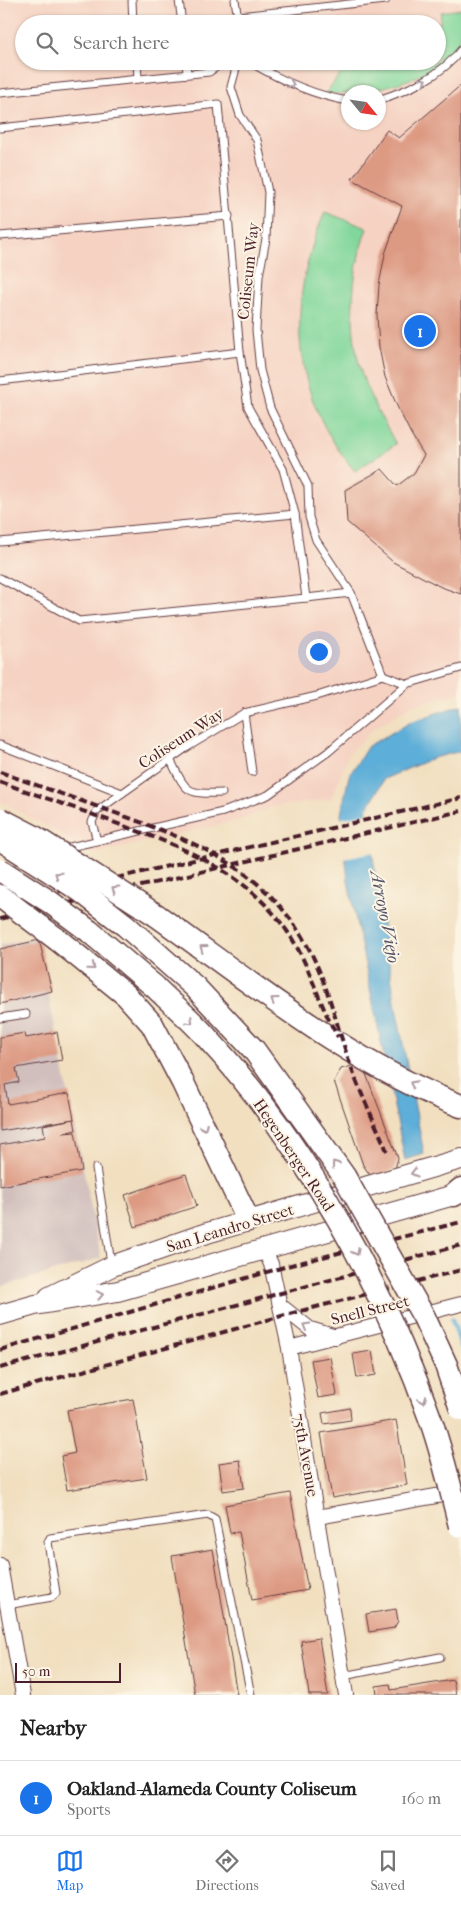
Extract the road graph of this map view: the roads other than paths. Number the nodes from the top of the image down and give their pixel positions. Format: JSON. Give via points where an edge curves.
{"nodes":[{"id":1,"x":132,"y":0,"type":"edge"},
{"id":2,"x":179,"y":0,"type":"edge"},
{"id":3,"x":235,"y":0,"type":"edge"},
{"id":4,"x":386,"y":0,"type":"edge"},
{"id":5,"x":133,"y":15,"type":"edge"},
{"id":6,"x":181,"y":15,"type":"edge"},
{"id":7,"x":239,"y":15,"type":"edge"},
{"id":8,"x":248,"y":15,"type":"edge"},
{"id":9,"x":461,"y":50,"type":"edge"},
{"id":10,"x":446,"y":66,"type":"edge"},
{"id":11,"x":138,"y":70,"type":"edge"},
{"id":12,"x":187,"y":70,"type":"edge"},
{"id":13,"x":212,"y":70,"type":"edge"},
{"id":14,"x":236,"y":70,"type":"edge"},
{"id":15,"x":266,"y":70,"type":"edge"},
{"id":16,"x":440,"y":70,"type":"edge"},
{"id":17,"x":187,"y":74,"type":"junction"},
{"id":18,"x":138,"y":79,"type":"junction"},
{"id":19,"x":0,"y":93,"type":"edge"},
{"id":20,"x":386,"y":98,"type":"edge"},
{"id":21,"x":341,"y":100,"type":"edge"},
{"id":22,"x":0,"y":128,"type":"edge"},
{"id":23,"x":229,"y":216,"type":"junction"},
{"id":24,"x":0,"y":236,"type":"edge"},
{"id":25,"x":240,"y":352,"type":"junction"},
{"id":26,"x":0,"y":381,"type":"edge"},
{"id":27,"x":295,"y":514,"type":"junction"},
{"id":28,"x":0,"y":542,"type":"edge"},
{"id":29,"x":0,"y":578,"type":"edge"},
{"id":30,"x":351,"y":593,"type":"junction"},
{"id":31,"x":306,"y":598,"type":"junction"},
{"id":32,"x":461,"y":668,"type":"edge"},
{"id":33,"x":383,"y":676,"type":"junction"},
{"id":34,"x":408,"y":684,"type":"junction"},
{"id":35,"x":244,"y":713,"type":"junction"},
{"id":36,"x":0,"y":745,"type":"edge"},
{"id":37,"x":170,"y":759,"type":"junction"},
{"id":38,"x":252,"y":772,"type":"dead end"},
{"id":39,"x":122,"y":793,"type":"junction"},
{"id":40,"x":222,"y":793,"type":"dead end"},
{"id":41,"x":0,"y":819,"type":"edge"},
{"id":42,"x":0,"y":839,"type":"edge"},
{"id":43,"x":97,"y":841,"type":"junction"},
{"id":44,"x":48,"y":852,"type":"dead end"},
{"id":45,"x":38,"y":854,"type":"dead end"},
{"id":46,"x":19,"y":858,"type":"dead end"},
{"id":47,"x":0,"y":870,"type":"edge"},
{"id":48,"x":0,"y":896,"type":"edge"},
{"id":49,"x":26,"y":1014,"type":"dead end"},
{"id":50,"x":0,"y":1018,"type":"edge"},
{"id":51,"x":460,"y":1105,"type":"edge"},
{"id":52,"x":461,"y":1159,"type":"edge"},
{"id":53,"x":96,"y":1168,"type":"dead end"},
{"id":54,"x":459,"y":1192,"type":"edge"},
{"id":55,"x":248,"y":1220,"type":"junction"},
{"id":56,"x":264,"y":1249,"type":"junction"},
{"id":57,"x":112,"y":1266,"type":"junction"},
{"id":58,"x":461,"y":1304,"type":"edge"},
{"id":59,"x":35,"y":1305,"type":"junction"},
{"id":60,"x":281,"y":1306,"type":"junction"},
{"id":61,"x":0,"y":1315,"type":"edge"},
{"id":62,"x":336,"y":1337,"type":"junction"},
{"id":63,"x":288,"y":1348,"type":"junction"},
{"id":64,"x":461,"y":1409,"type":"edge"},
{"id":65,"x":461,"y":1492,"type":"edge"},
{"id":66,"x":317,"y":1517,"type":"junction"},
{"id":67,"x":461,"y":1528,"type":"edge"},
{"id":68,"x":0,"y":1565,"type":"edge"},
{"id":69,"x":7,"y":1605,"type":"junction"},
{"id":70,"x":440,"y":1658,"type":"dead end"},
{"id":71,"x":343,"y":1676,"type":"junction"},
{"id":72,"x":23,"y":1695,"type":"edge"},
{"id":73,"x":252,"y":1695,"type":"edge"},
{"id":74,"x":346,"y":1695,"type":"edge"}],
"edges":[{"from":1,"to":5,"type":"lane"},
{"from":2,"to":6,"type":"lane"},
{"from":3,"to":7,"type":"lane"},
{"from":4,"to":8,"type":"lane"},
{"from":10,"to":9,"type":"lane","one_way":true},
{"from":11,"to":18,"type":"lane"},
{"from":12,"to":17,"type":"lane"},
{"from":13,"to":17,"type":"lane"},
{"from":14,"to":30,"type":"lane","name":"Coliseum Way","via":[[231,87],[240,115],[256,140],[268,192],[256,330],[260,370],[270,408],[308,486],[309,517],[316,540]]},
{"from":15,"to":21,"type":"lane","one_way":true,"via":[[304,89]]},
{"from":20,"to":16,"type":"lane","one_way":true,"via":[[405,92]]},
{"from":17,"to":18,"type":"lane"},
{"from":18,"to":19,"type":"lane"},
{"from":22,"to":23,"type":"lane","via":[[218,104]]},
{"from":23,"to":24,"type":"lane"},
{"from":23,"to":25,"type":"lane"},
{"from":25,"to":26,"type":"lane"},
{"from":25,"to":27,"type":"lane","via":[[248,408],[283,469]]},
{"from":27,"to":28,"type":"lane"},
{"from":27,"to":31,"type":"lane"},
{"from":29,"to":31,"type":"lane","via":[[79,621]]},
{"from":30,"to":31,"type":"lane"},
{"from":30,"to":33,"type":"lane","name":"Coliseum Way"},
{"from":32,"to":34,"type":"lane"},
{"from":33,"to":34,"type":"lane"},
{"from":33,"to":35,"type":"lane","name":"Coliseum Way"},
{"from":34,"to":43,"type":"lane","via":[[328,752],[268,795],[223,812]]},
{"from":35,"to":37,"type":"lane","name":"Coliseum Way"},
{"from":35,"to":38,"type":"lane"},
{"from":36,"to":39,"type":"lane"},
{"from":37,"to":39,"type":"lane","name":"Coliseum Way"},
{"from":37,"to":40,"type":"lane","via":[[183,785],[194,794]]},
{"from":39,"to":43,"type":"lane","name":"Coliseum Way","via":[[97,811],[92,822]]},
{"from":51,"to":41,"type":"main road","one_way":true,"bridge":true,"via":[[416,1086],[329,1037],[156,915],[33,836]]},
{"from":64,"to":42,"type":"main road","name":"Hegenberger Road","one_way":true,"bridge":true,"via":[[446,1365],[424,1317],[344,1176],[254,1050],[195,987],[125,925],[82,891]]},
{"from":43,"to":44,"type":"lane"},
{"from":45,"to":46,"type":"lane"},
{"from":47,"to":67,"type":"main road","name":"Hegenberger Road","one_way":true,"bridge":true,"via":[[89,931],[155,987],[209,1039],[261,1103],[319,1190],[376,1290],[414,1374],[435,1432]]},
{"from":48,"to":55,"type":"main road","one_way":true,"bridge":true,"via":[[126,995],[152,1024]]},
{"from":49,"to":50,"type":"lane"},
{"from":52,"to":55,"type":"main road","name":"San Leandro Street","one_way":true},
{"from":53,"to":57,"type":"lane"},
{"from":54,"to":56,"type":"main road","name":"San Leandro Street"},
{"from":55,"to":56,"type":"main road","name":"75th Avenue"},
{"from":55,"to":57,"type":"main road","name":"San Leandro Street"},
{"from":59,"to":56,"type":"main road","name":"San Leandro Street","one_way":true,"via":[[118,1291]]},
{"from":56,"to":60,"type":"street","name":"75th Avenue"},
{"from":57,"to":59,"type":"main road","name":"San Leandro Street"},
{"from":58,"to":62,"type":"street","name":"Snell Street"},
{"from":59,"to":61,"type":"main road","name":"San Leandro Street"},
{"from":62,"to":60,"type":"street","one_way":true,"via":[[310,1329]]},
{"from":60,"to":63,"type":"street","name":"75th Avenue"},
{"from":62,"to":63,"type":"street","name":"Snell Street"},
{"from":63,"to":66,"type":"street","name":"75th Avenue"},
{"from":65,"to":66,"type":"street"},
{"from":66,"to":71,"type":"street","name":"75th Avenue"},
{"from":68,"to":69,"type":"street"},
{"from":69,"to":72,"type":"street"},
{"from":69,"to":73,"type":"lane","via":[[52,1598],[56,1593],[50,1538],[208,1515],[215,1519]]},
{"from":70,"to":71,"type":"lane"},
{"from":71,"to":74,"type":"street","name":"75th Avenue"}]}
